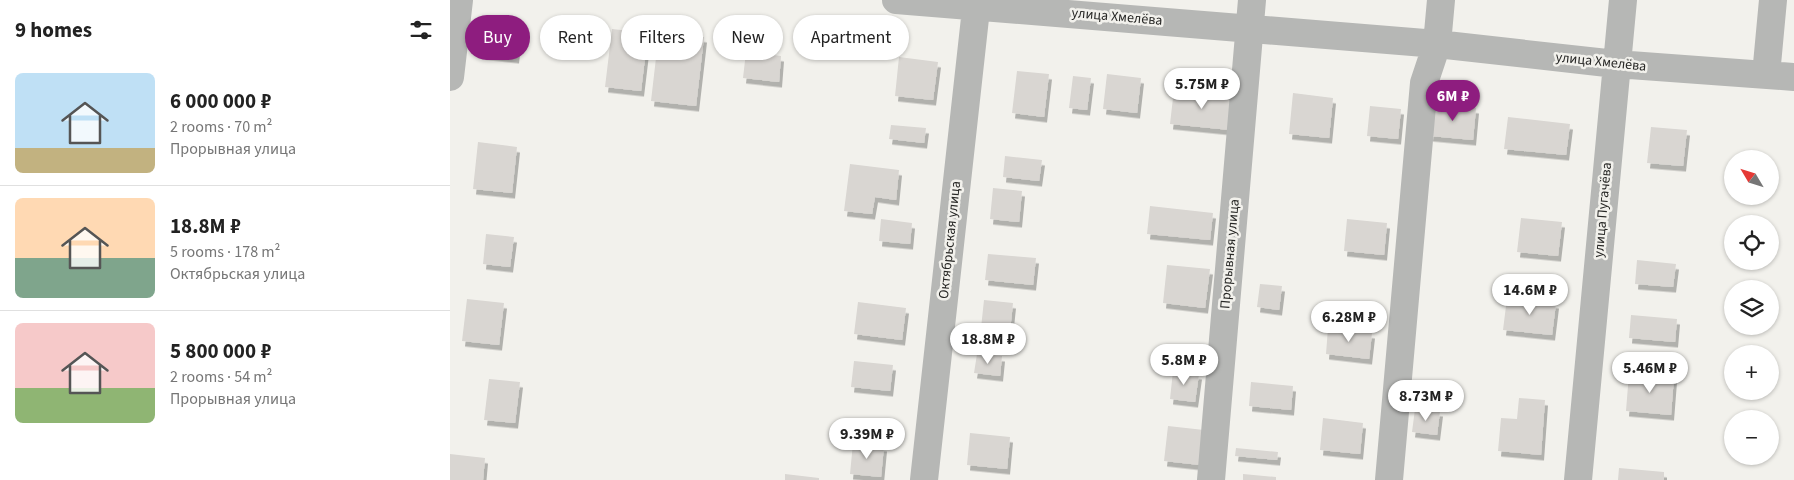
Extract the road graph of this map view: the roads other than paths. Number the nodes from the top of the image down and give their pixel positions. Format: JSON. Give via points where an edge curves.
{"nodes":[{"id":1,"x":459,"y":0,"type":"edge"},
{"id":2,"x":896,"y":0,"type":"edge"},
{"id":3,"x":1252,"y":0,"type":"edge"},
{"id":4,"x":1441,"y":0,"type":"edge"},
{"id":5,"x":1622,"y":0,"type":"edge"},
{"id":6,"x":1772,"y":0,"type":"edge"},
{"id":7,"x":977,"y":2,"type":"edge"},
{"id":8,"x":1249,"y":29,"type":"junction"},
{"id":9,"x":1436,"y":44,"type":"junction"},
{"id":10,"x":1616,"y":64,"type":"junction"},
{"id":11,"x":1766,"y":75,"type":"junction"},
{"id":12,"x":450,"y":77,"type":"edge"},
{"id":13,"x":1794,"y":77,"type":"edge"},
{"id":14,"x":924,"y":480,"type":"edge"},
{"id":15,"x":1212,"y":480,"type":"edge"},
{"id":16,"x":1389,"y":480,"type":"edge"},
{"id":17,"x":1578,"y":480,"type":"edge"}],
"edges":[{"from":1,"to":12,"type":"street"},
{"from":2,"to":7,"type":"street","name":"улица Хмелёва"},
{"from":3,"to":8,"type":"street"},
{"from":4,"to":9,"type":"street"},
{"from":5,"to":10,"type":"street","name":"улица Пугачёва"},
{"from":6,"to":11,"type":"street"},
{"from":7,"to":8,"type":"street","name":"улица Хмелёва"},
{"from":7,"to":14,"type":"street","name":"Октябрьская улица"},
{"from":8,"to":9,"type":"street","name":"улица Хмелёва"},
{"from":8,"to":15,"type":"street","name":"Прорывная улица"},
{"from":9,"to":10,"type":"street","name":"улица Хмелёва"},
{"from":9,"to":16,"type":"street","via":[[1424,83]]},
{"from":10,"to":11,"type":"street","name":"улица Хмелёва"},
{"from":10,"to":17,"type":"street","name":"улица Пугачёва"},
{"from":11,"to":13,"type":"street","name":"улица Хмелёва"}]}
